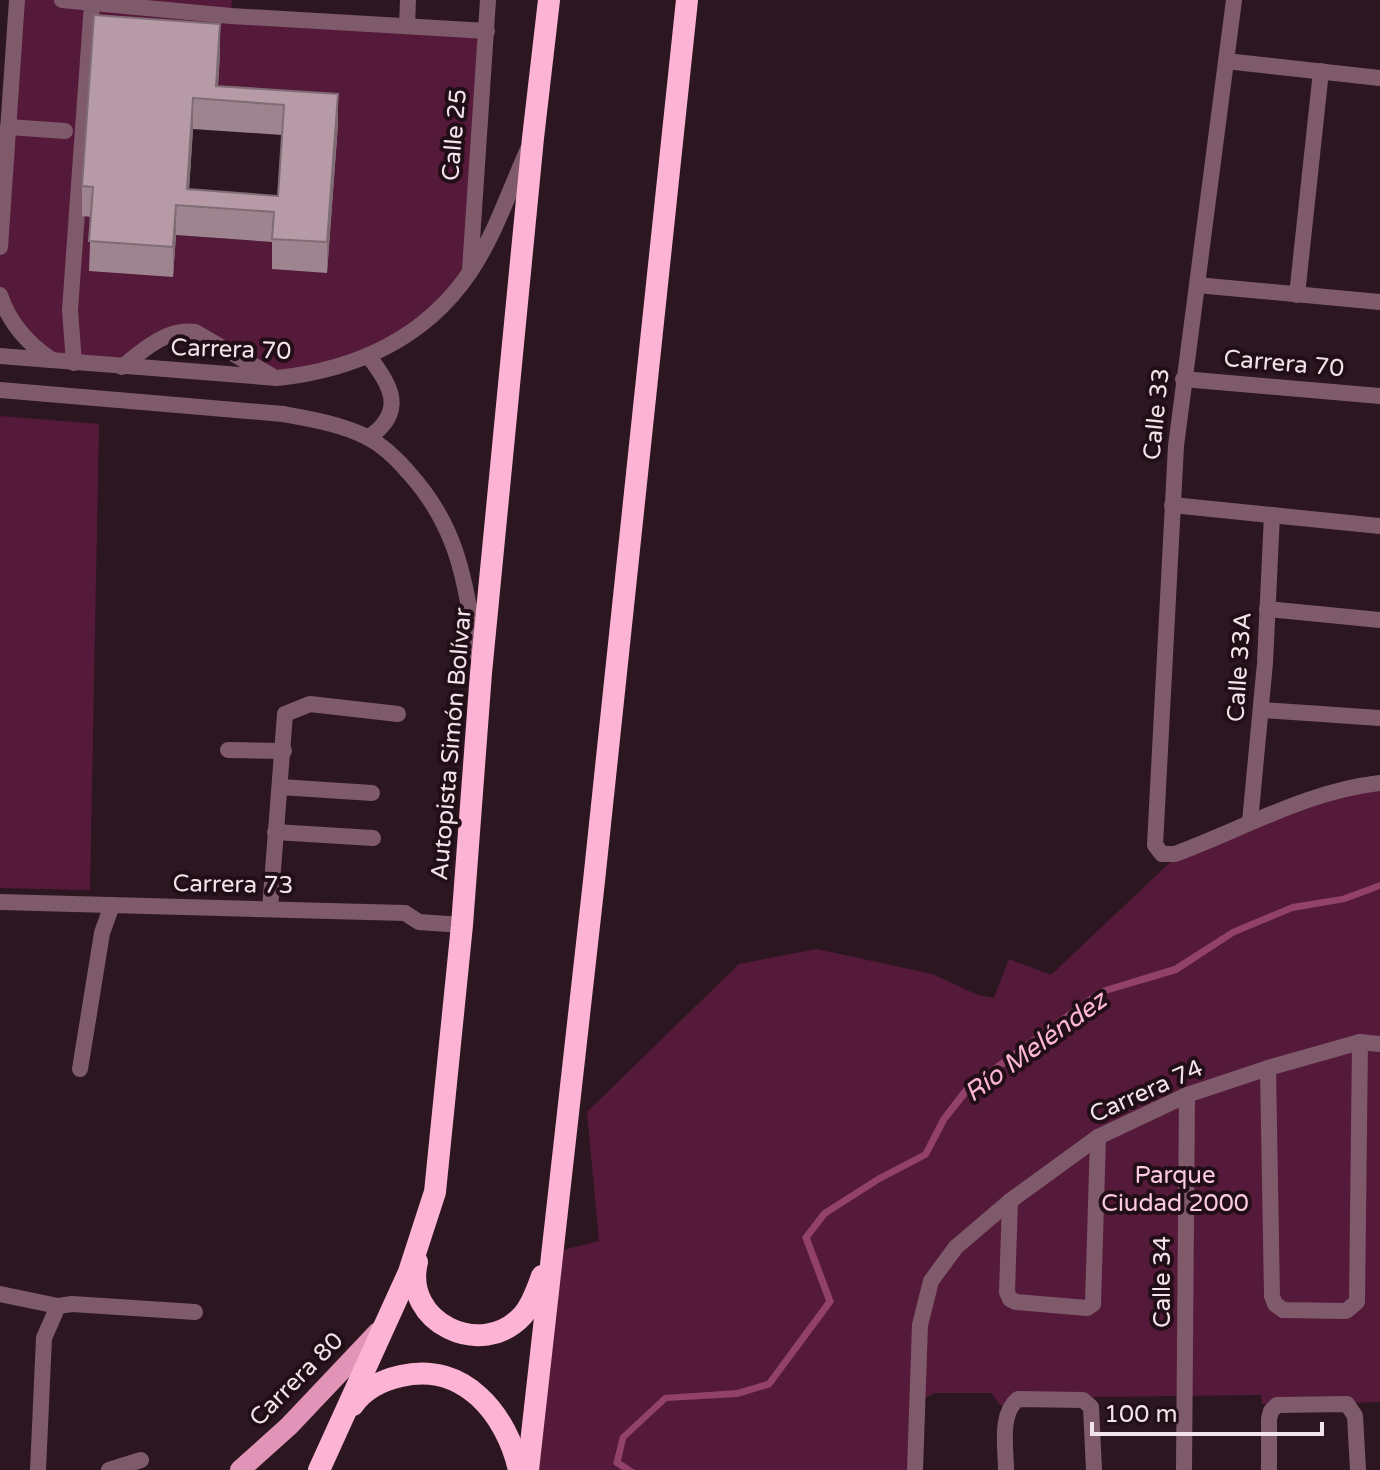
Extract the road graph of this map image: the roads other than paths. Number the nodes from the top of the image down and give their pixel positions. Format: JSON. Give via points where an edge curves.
{"nodes":[{"id":1,"x":17,"y":0,"type":"edge"},
{"id":2,"x":62,"y":0,"type":"edge"},
{"id":3,"x":408,"y":0,"type":"edge"},
{"id":4,"x":488,"y":0,"type":"edge"},
{"id":5,"x":549,"y":0,"type":"edge"},
{"id":6,"x":687,"y":0,"type":"edge"},
{"id":7,"x":1234,"y":0,"type":"edge"},
{"id":8,"x":92,"y":4,"type":"junction"},
{"id":9,"x":407,"y":26,"type":"junction"},
{"id":10,"x":487,"y":31,"type":"junction"},
{"id":11,"x":1226,"y":61,"type":"junction"},
{"id":12,"x":1321,"y":71,"type":"junction"},
{"id":13,"x":1380,"y":78,"type":"edge"},
{"id":14,"x":8,"y":127,"type":"junction"},
{"id":15,"x":65,"y":131,"type":"dead end"},
{"id":16,"x":533,"y":138,"type":"junction"},
{"id":17,"x":0,"y":247,"type":"edge"},
{"id":18,"x":469,"y":273,"type":"junction"},
{"id":19,"x":1197,"y":285,"type":"junction"},
{"id":20,"x":0,"y":295,"type":"edge"},
{"id":21,"x":1297,"y":295,"type":"junction"},
{"id":22,"x":1380,"y":302,"type":"edge"},
{"id":23,"x":0,"y":356,"type":"edge"},
{"id":24,"x":369,"y":357,"type":"junction"},
{"id":25,"x":53,"y":361,"type":"junction"},
{"id":26,"x":74,"y":363,"type":"junction"},
{"id":27,"x":122,"y":367,"type":"junction"},
{"id":28,"x":277,"y":378,"type":"junction"},
{"id":29,"x":1183,"y":379,"type":"junction"},
{"id":30,"x":0,"y":390,"type":"edge"},
{"id":31,"x":1380,"y":396,"type":"edge"},
{"id":32,"x":368,"y":438,"type":"junction"},
{"id":33,"x":1172,"y":505,"type":"junction"},
{"id":34,"x":1272,"y":515,"type":"junction"},
{"id":35,"x":1380,"y":526,"type":"edge"},
{"id":36,"x":1267,"y":609,"type":"junction"},
{"id":37,"x":1380,"y":620,"type":"edge"},
{"id":38,"x":481,"y":673,"type":"junction"},
{"id":39,"x":1261,"y":710,"type":"junction"},
{"id":40,"x":398,"y":714,"type":"dead end"},
{"id":41,"x":1380,"y":718,"type":"edge"},
{"id":42,"x":228,"y":750,"type":"dead end"},
{"id":43,"x":284,"y":751,"type":"junction"},
{"id":44,"x":1380,"y":783,"type":"edge"},
{"id":45,"x":280,"y":787,"type":"junction"},
{"id":46,"x":372,"y":793,"type":"dead end"},
{"id":47,"x":1250,"y":822,"type":"junction"},
{"id":48,"x":275,"y":832,"type":"junction"},
{"id":49,"x":373,"y":838,"type":"dead end"},
{"id":50,"x":0,"y":902,"type":"edge"},
{"id":51,"x":112,"y":905,"type":"junction"},
{"id":52,"x":270,"y":909,"type":"junction"},
{"id":53,"x":462,"y":925,"type":"junction"},
{"id":54,"x":1360,"y":1042,"type":"junction"},
{"id":55,"x":1380,"y":1044,"type":"edge"},
{"id":56,"x":1268,"y":1068,"type":"junction"},
{"id":57,"x":80,"y":1069,"type":"dead end"},
{"id":58,"x":1187,"y":1095,"type":"junction"},
{"id":59,"x":1098,"y":1137,"type":"junction"},
{"id":60,"x":1010,"y":1201,"type":"junction"},
{"id":61,"x":429,"y":1214,"type":"junction"},
{"id":62,"x":551,"y":1253,"type":"junction"},
{"id":63,"x":0,"y":1294,"type":"edge"},
{"id":64,"x":58,"y":1306,"type":"junction"},
{"id":65,"x":195,"y":1312,"type":"dead end"},
{"id":66,"x":387,"y":1323,"type":"junction"},
{"id":67,"x":337,"y":1430,"type":"junction"},
{"id":68,"x":141,"y":1460,"type":"dead end"},
{"id":69,"x":38,"y":1470,"type":"edge"},
{"id":70,"x":109,"y":1470,"type":"edge"},
{"id":71,"x":240,"y":1470,"type":"edge"},
{"id":72,"x":319,"y":1470,"type":"edge"},
{"id":73,"x":519,"y":1470,"type":"edge"},
{"id":74,"x":528,"y":1470,"type":"edge"},
{"id":75,"x":915,"y":1470,"type":"edge"},
{"id":76,"x":1006,"y":1470,"type":"edge"},
{"id":77,"x":1094,"y":1470,"type":"edge"},
{"id":78,"x":1184,"y":1470,"type":"edge"},
{"id":79,"x":1269,"y":1470,"type":"edge"},
{"id":80,"x":1358,"y":1470,"type":"edge"}],
"edges":[{"from":1,"to":14,"type":"street"},
{"from":2,"to":8,"type":"street"},
{"from":3,"to":9,"type":"street"},
{"from":4,"to":10,"type":"street","name":"Calle 25"},
{"from":5,"to":16,"type":"highway","name":"Autopista Simón Bolívar"},
{"from":6,"to":62,"type":"highway"},
{"from":7,"to":11,"type":"street","name":"Calle 33"},
{"from":8,"to":9,"type":"street"},
{"from":8,"to":26,"type":"street","via":[[71,285]]},
{"from":9,"to":10,"type":"street"},
{"from":10,"to":18,"type":"street","name":"Calle 25"},
{"from":11,"to":12,"type":"street"},
{"from":11,"to":19,"type":"street","name":"Calle 33"},
{"from":12,"to":13,"type":"street"},
{"from":12,"to":21,"type":"street"},
{"from":14,"to":15,"type":"street"},
{"from":14,"to":17,"type":"street"},
{"from":16,"to":18,"type":"street","name":"Carrera 70"},
{"from":16,"to":38,"type":"highway","name":"Autopista Simón Bolívar"},
{"from":18,"to":24,"type":"street","name":"Carrera 70","via":[[441,307]]},
{"from":19,"to":21,"type":"street"},
{"from":19,"to":29,"type":"street","name":"Calle 33"},
{"from":20,"to":25,"type":"street","via":[[23,335]]},
{"from":21,"to":22,"type":"street"},
{"from":23,"to":25,"type":"street","name":"Carrera 70"},
{"from":24,"to":28,"type":"street","name":"Carrera 70"},
{"from":24,"to":32,"type":"street","via":[[387,380],[392,406],[388,419]]},
{"from":25,"to":26,"type":"street","name":"Carrera 70"},
{"from":26,"to":27,"type":"street","name":"Carrera 70"},
{"from":27,"to":28,"type":"street","name":"Carrera 70"},
{"from":27,"to":28,"type":"street","via":[[182,330],[195,332]]},
{"from":29,"to":31,"type":"street","name":"Carrera 70"},
{"from":29,"to":33,"type":"street","name":"Calle 33"},
{"from":30,"to":32,"type":"street","via":[[283,414]]},
{"from":32,"to":38,"type":"street","via":[[420,485],[445,524],[465,580]]},
{"from":33,"to":34,"type":"street"},
{"from":33,"to":47,"type":"street","name":"Calle 33","via":[[1155,845],[1166,855],[1180,853]]},
{"from":34,"to":35,"type":"street"},
{"from":34,"to":36,"type":"street","name":"Calle 33A"},
{"from":36,"to":37,"type":"street"},
{"from":36,"to":39,"type":"street","name":"Calle 33A"},
{"from":38,"to":53,"type":"highway","name":"Autopista Simón Bolívar"},
{"from":39,"to":41,"type":"street"},
{"from":39,"to":47,"type":"street","name":"Calle 33A"},
{"from":40,"to":43,"type":"street","via":[[300,706],[285,714]]},
{"from":42,"to":43,"type":"street"},
{"from":43,"to":45,"type":"street"},
{"from":44,"to":47,"type":"street","via":[[1327,794]]},
{"from":45,"to":46,"type":"street"},
{"from":45,"to":48,"type":"street"},
{"from":48,"to":49,"type":"street"},
{"from":48,"to":52,"type":"street"},
{"from":50,"to":51,"type":"street","name":"Carrera 73"},
{"from":51,"to":52,"type":"street","name":"Carrera 73"},
{"from":51,"to":57,"type":"street","via":[[102,933]]},
{"from":52,"to":53,"type":"street","name":"Carrera 73","via":[[405,913],[419,922]]},
{"from":53,"to":61,"type":"highway","name":"Autopista Simón Bolívar"},
{"from":54,"to":55,"type":"street","name":"Carrera 74"},
{"from":54,"to":56,"type":"street","name":"Carrera 74"},
{"from":54,"to":56,"type":"street","via":[[1357,1302],[1346,1311],[1283,1310],[1272,1296]]},
{"from":56,"to":58,"type":"street","name":"Carrera 74"},
{"from":58,"to":59,"type":"street","name":"Carrera 74"},
{"from":58,"to":78,"type":"street","name":"Calle 34"},
{"from":59,"to":60,"type":"street","name":"Carrera 74"},
{"from":59,"to":60,"type":"street","via":[[1093,1304],[1087,1308],[1010,1299]]},
{"from":60,"to":75,"type":"street","name":"Carrera 74","via":[[956,1247],[931,1281],[920,1325]]},
{"from":61,"to":62,"type":"highway","via":[[416,1268],[417,1289],[431,1317],[458,1333],[489,1335],[508,1328],[534,1298]]},
{"from":61,"to":66,"type":"highway","name":"Autopista Simón Bolívar"},
{"from":62,"to":74,"type":"highway"},
{"from":63,"to":64,"type":"street"},
{"from":64,"to":65,"type":"street"},
{"from":64,"to":69,"type":"street","via":[[44,1338]]},
{"from":66,"to":67,"type":"highway","name":"Autopista Simón Bolívar"},
{"from":66,"to":71,"type":"main road","name":"Carrera 80"},
{"from":67,"to":72,"type":"highway","name":"Autopista Simón Bolívar"},
{"from":67,"to":73,"type":"highway","via":[[358,1398],[376,1385],[405,1375],[438,1375],[467,1386],[493,1411],[511,1441]]},
{"from":68,"to":70,"type":"street"},
{"from":76,"to":77,"type":"street","via":[[1006,1415],[1018,1399],[1083,1400],[1091,1407]]},
{"from":79,"to":80,"type":"street","via":[[1271,1411],[1277,1405],[1347,1404],[1355,1416]]}]}
